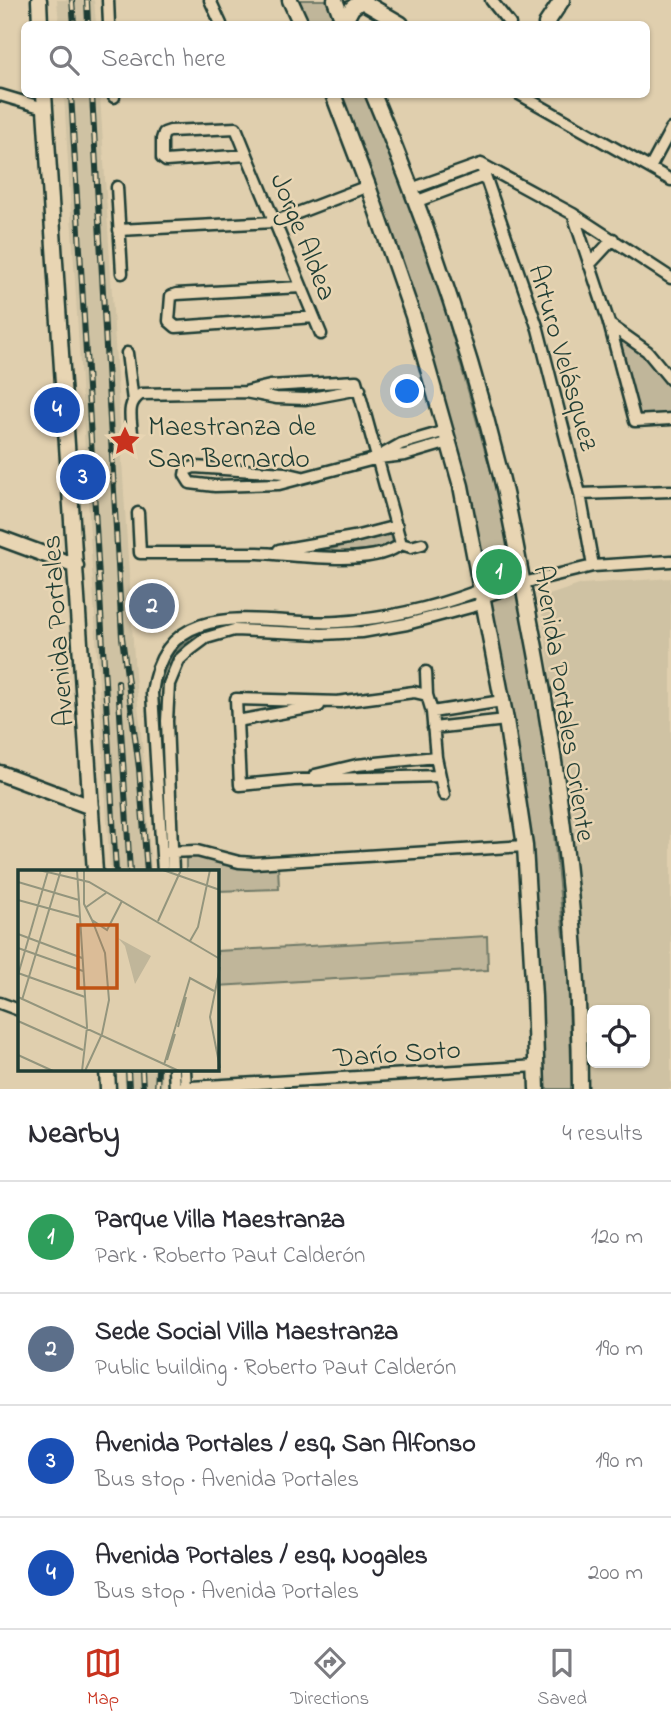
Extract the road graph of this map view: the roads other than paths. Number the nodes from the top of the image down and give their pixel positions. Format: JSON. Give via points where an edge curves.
{"nodes":[{"id":1,"x":39,"y":0,"type":"edge"},
{"id":2,"x":108,"y":0,"type":"edge"},
{"id":3,"x":209,"y":0,"type":"edge"},
{"id":4,"x":290,"y":0,"type":"edge"},
{"id":5,"x":335,"y":0,"type":"edge"},
{"id":6,"x":361,"y":0,"type":"edge"},
{"id":7,"x":491,"y":0,"type":"edge"},
{"id":8,"x":562,"y":0,"type":"edge"},
{"id":9,"x":40,"y":21,"type":"edge"},
{"id":10,"x":109,"y":21,"type":"edge"},
{"id":11,"x":220,"y":21,"type":"edge"},
{"id":12,"x":300,"y":21,"type":"edge"},
{"id":13,"x":343,"y":21,"type":"edge"},
{"id":14,"x":346,"y":21,"type":"edge"},
{"id":15,"x":396,"y":21,"type":"edge"},
{"id":16,"x":508,"y":21,"type":"edge"},
{"id":17,"x":548,"y":21,"type":"edge"},
{"id":18,"x":0,"y":95,"type":"edge"},
{"id":19,"x":21,"y":98,"type":"edge"},
{"id":20,"x":22,"y":98,"type":"edge"},
{"id":21,"x":335,"y":98,"type":"edge"},
{"id":22,"x":375,"y":98,"type":"edge"},
{"id":23,"x":526,"y":98,"type":"edge"},
{"id":24,"x":44,"y":101,"type":"edge"},
{"id":25,"x":671,"y":129,"type":"edge"},
{"id":26,"x":247,"y":155,"type":"junction"},
{"id":27,"x":481,"y":164,"type":"junction"},
{"id":28,"x":650,"y":168,"type":"junction"},
{"id":29,"x":484,"y":176,"type":"junction"},
{"id":30,"x":671,"y":180,"type":"edge"},
{"id":31,"x":368,"y":186,"type":"junction"},
{"id":32,"x":117,"y":187,"type":"dead end"},
{"id":33,"x":413,"y":195,"type":"junction"},
{"id":34,"x":573,"y":214,"type":"junction"},
{"id":35,"x":275,"y":222,"type":"junction"},
{"id":36,"x":119,"y":230,"type":"junction"},
{"id":37,"x":613,"y":239,"type":"junction"},
{"id":38,"x":589,"y":265,"type":"junction"},
{"id":39,"x":122,"y":273,"type":"dead end"},
{"id":40,"x":671,"y":278,"type":"edge"},
{"id":41,"x":301,"y":287,"type":"junction"},
{"id":42,"x":314,"y":317,"type":"junction"},
{"id":43,"x":609,"y":323,"type":"junction"},
{"id":44,"x":321,"y":334,"type":"dead end"},
{"id":45,"x":127,"y":353,"type":"dead end"},
{"id":46,"x":671,"y":380,"type":"edge"},
{"id":47,"x":133,"y":401,"type":"junction"},
{"id":48,"x":671,"y":419,"type":"edge"},
{"id":49,"x":132,"y":433,"type":"dead end"},
{"id":50,"x":448,"y":437,"type":"junction"},
{"id":51,"x":378,"y":458,"type":"junction"},
{"id":52,"x":302,"y":478,"type":"junction"},
{"id":53,"x":671,"y":491,"type":"edge"},
{"id":54,"x":580,"y":494,"type":"junction"},
{"id":55,"x":138,"y":513,"type":"dead end"},
{"id":56,"x":397,"y":526,"type":"junction"},
{"id":57,"x":0,"y":538,"type":"edge"},
{"id":58,"x":401,"y":544,"type":"junction"},
{"id":59,"x":422,"y":544,"type":"dead end"},
{"id":60,"x":261,"y":553,"type":"junction"},
{"id":61,"x":671,"y":562,"type":"edge"},
{"id":62,"x":76,"y":566,"type":"junction"},
{"id":63,"x":593,"y":566,"type":"junction"},
{"id":64,"x":523,"y":583,"type":"junction"},
{"id":65,"x":483,"y":597,"type":"junction"},
{"id":66,"x":426,"y":672,"type":"dead end"},
{"id":67,"x":427,"y":695,"type":"junction"},
{"id":68,"x":502,"y":701,"type":"junction"},
{"id":69,"x":341,"y":702,"type":"junction"},
{"id":70,"x":432,"y":712,"type":"junction"},
{"id":71,"x":506,"y":720,"type":"junction"},
{"id":72,"x":237,"y":721,"type":"junction"},
{"id":73,"x":433,"y":728,"type":"junction"},
{"id":74,"x":436,"y":757,"type":"junction"},
{"id":75,"x":0,"y":774,"type":"edge"},
{"id":76,"x":439,"y":776,"type":"junction"},
{"id":77,"x":294,"y":780,"type":"junction"},
{"id":78,"x":444,"y":795,"type":"dead end"},
{"id":79,"x":91,"y":807,"type":"junction"},
{"id":80,"x":525,"y":846,"type":"junction"},
{"id":81,"x":167,"y":852,"type":"junction"},
{"id":82,"x":95,"y":870,"type":"edge"},
{"id":83,"x":163,"y":870,"type":"edge"},
{"id":84,"x":172,"y":870,"type":"edge"},
{"id":85,"x":0,"y":1003,"type":"edge"},
{"id":86,"x":18,"y":1010,"type":"edge"},
{"id":87,"x":537,"y":1066,"type":"junction"},
{"id":88,"x":175,"y":1072,"type":"edge"},
{"id":89,"x":261,"y":1086,"type":"edge"},
{"id":90,"x":181,"y":1089,"type":"edge"},
{"id":91,"x":537,"y":1089,"type":"edge"},
{"id":92,"x":580,"y":1089,"type":"edge"}],
"edges":[{"from":1,"to":9,"type":"street"},
{"from":2,"to":10,"type":"street"},
{"from":3,"to":11,"type":"street"},
{"from":4,"to":12,"type":"street"},
{"from":5,"to":13,"type":"street"},
{"from":6,"to":14,"type":"street"},
{"from":6,"to":15,"type":"street"},
{"from":7,"to":16,"type":"street"},
{"from":8,"to":17,"type":"street"},
{"from":18,"to":19,"type":"street"},
{"from":20,"to":24,"type":"street"},
{"from":21,"to":31,"type":"street"},
{"from":22,"to":33,"type":"street","name":"Avenida Portales Oriente"},
{"from":23,"to":28,"type":"street"},
{"from":24,"to":62,"type":"street","name":"Avenida Portales"},
{"from":25,"to":28,"type":"street"},
{"from":26,"to":26,"type":"street","name":"Jorge Aldea","via":[[236,128],[170,131],[162,139],[166,161]]},
{"from":26,"to":35,"type":"street","name":"Jorge Aldea"},
{"from":27,"to":29,"type":"street","name":"Arturo Velásquez"},
{"from":27,"to":33,"type":"street"},
{"from":27,"to":34,"type":"street"},
{"from":28,"to":30,"type":"street"},
{"from":29,"to":33,"type":"street"},
{"from":29,"to":54,"type":"street","name":"Arturo Velásquez","via":[[538,329]]},
{"from":31,"to":35,"type":"street"},
{"from":31,"to":50,"type":"street","via":[[414,316]]},
{"from":32,"to":36,"type":"street"},
{"from":33,"to":64,"type":"street","name":"Avenida Portales Oriente","via":[[455,316],[501,475]]},
{"from":34,"to":37,"type":"street"},
{"from":34,"to":38,"type":"street"},
{"from":35,"to":36,"type":"street"},
{"from":35,"to":41,"type":"street","name":"Jorge Aldea"},
{"from":36,"to":39,"type":"street"},
{"from":37,"to":38,"type":"street"},
{"from":37,"to":40,"type":"street"},
{"from":38,"to":43,"type":"street"},
{"from":41,"to":42,"type":"street","name":"Jorge Aldea"},
{"from":41,"to":42,"type":"street","via":[[177,294],[171,296],[169,321],[176,327]]},
{"from":42,"to":44,"type":"street","name":"Jorge Aldea"},
{"from":43,"to":46,"type":"street","via":[[647,351]]},
{"from":43,"to":48,"type":"street","via":[[635,421]]},
{"from":45,"to":47,"type":"street"},
{"from":47,"to":49,"type":"street"},
{"from":47,"to":51,"type":"street","via":[[141,394],[245,392],[306,399],[358,385]]},
{"from":50,"to":51,"type":"street","via":[[401,444]]},
{"from":50,"to":65,"type":"street"},
{"from":51,"to":52,"type":"street"},
{"from":51,"to":56,"type":"street"},
{"from":52,"to":52,"type":"street","via":[[194,467],[185,475],[190,482],[215,486],[279,484]]},
{"from":53,"to":54,"type":"street"},
{"from":54,"to":63,"type":"street","name":"Arturo Velásquez"},
{"from":55,"to":60,"type":"street","via":[[140,553]]},
{"from":56,"to":58,"type":"street"},
{"from":56,"to":60,"type":"street"},
{"from":57,"to":62,"type":"street"},
{"from":58,"to":59,"type":"street"},
{"from":58,"to":60,"type":"street","via":[[391,551],[350,557]]},
{"from":61,"to":63,"type":"street"},
{"from":62,"to":79,"type":"street","name":"Avenida Portales"},
{"from":63,"to":64,"type":"street"},
{"from":64,"to":65,"type":"street"},
{"from":64,"to":92,"type":"street","name":"Avenida Portales Oriente","via":[[550,727],[567,861]]},
{"from":65,"to":68,"type":"street"},
{"from":65,"to":81,"type":"street","via":[[478,605],[407,624],[322,635],[234,630],[206,638],[190,650],[179,660],[169,684]]},
{"from":65,"to":81,"type":"street","via":[[475,592],[369,619],[335,622],[230,618],[209,622],[178,640],[158,666],[152,693]]},
{"from":66,"to":67,"type":"street"},
{"from":67,"to":69,"type":"street","via":[[414,692]]},
{"from":67,"to":70,"type":"street"},
{"from":68,"to":70,"type":"street"},
{"from":68,"to":71,"type":"street"},
{"from":69,"to":72,"type":"street"},
{"from":69,"to":72,"type":"street","via":[[236,699]]},
{"from":70,"to":73,"type":"street"},
{"from":71,"to":73,"type":"street"},
{"from":71,"to":80,"type":"street"},
{"from":72,"to":77,"type":"street","via":[[240,786]]},
{"from":73,"to":74,"type":"street"},
{"from":74,"to":76,"type":"street"},
{"from":74,"to":77,"type":"street","via":[[357,765]]},
{"from":75,"to":79,"type":"street"},
{"from":76,"to":77,"type":"street"},
{"from":76,"to":78,"type":"street"},
{"from":79,"to":82,"type":"street","name":"Avenida Portales"},
{"from":80,"to":81,"type":"street","via":[[254,863],[197,851]]},
{"from":80,"to":87,"type":"street"},
{"from":81,"to":83,"type":"street"},
{"from":81,"to":84,"type":"street"},
{"from":85,"to":86,"type":"street"},
{"from":87,"to":89,"type":"street","name":"Darío Soto"},
{"from":87,"to":91,"type":"street"},
{"from":88,"to":90,"type":"street"},
{"from":89,"to":90,"type":"street","name":"Darío Soto"}]}
